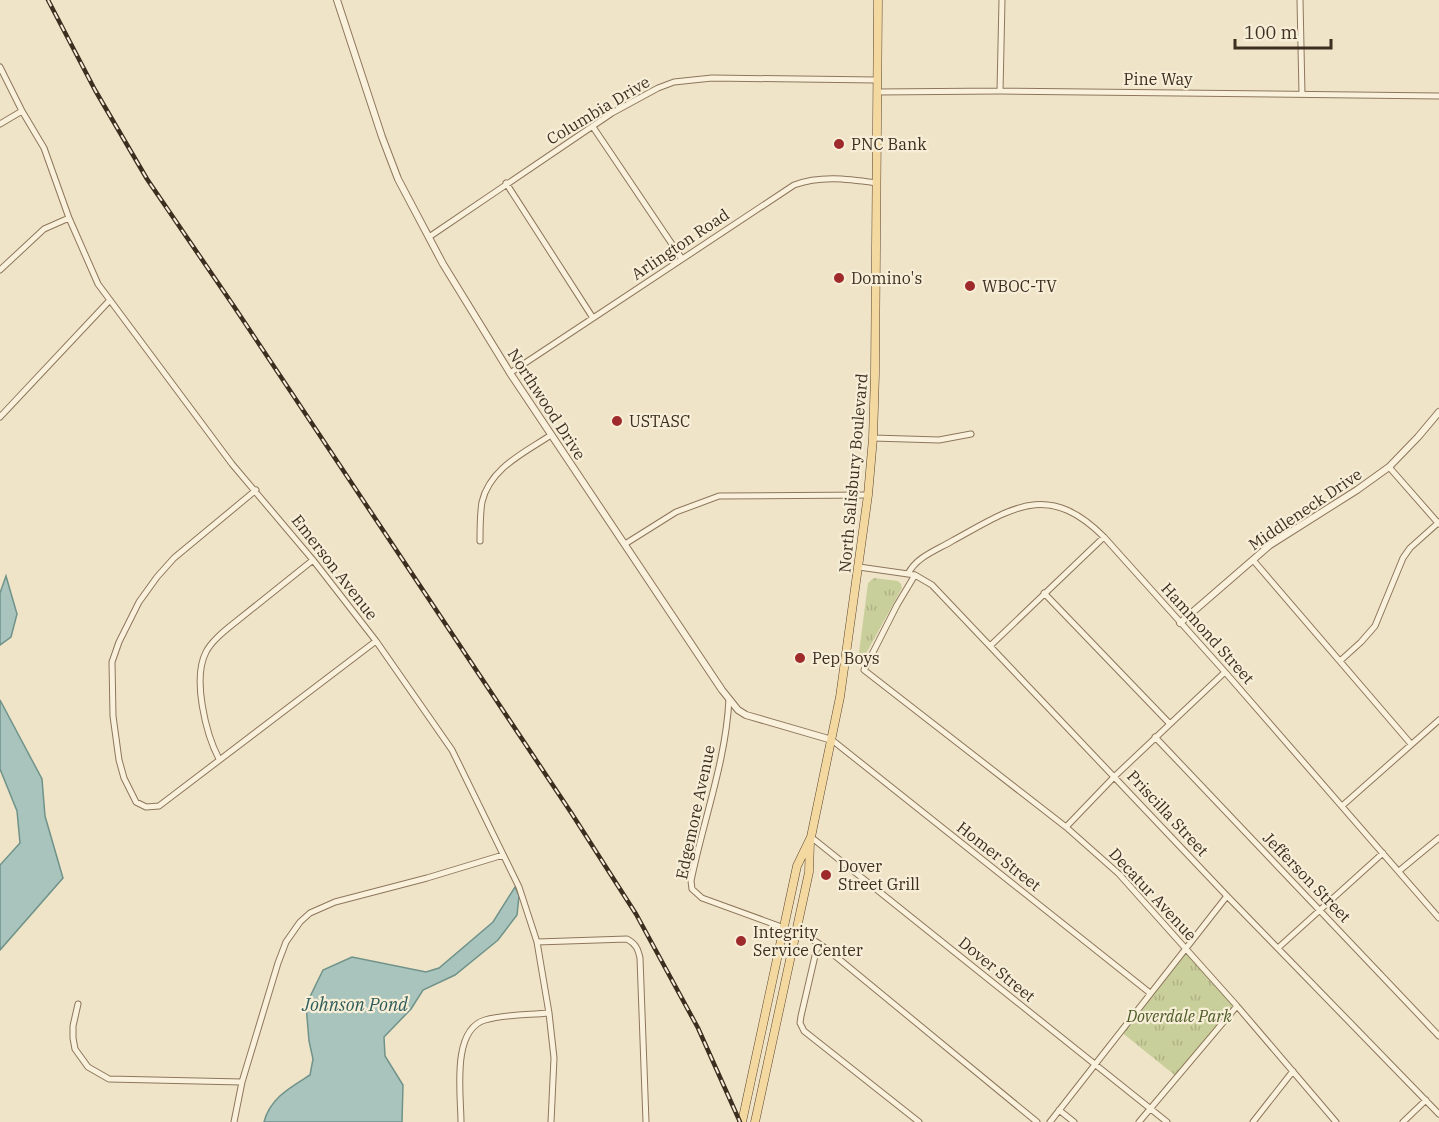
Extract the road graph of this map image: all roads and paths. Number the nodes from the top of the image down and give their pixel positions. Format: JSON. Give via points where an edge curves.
{"nodes":[{"id":1,"x":337,"y":0,"type":"edge"},
{"id":2,"x":878,"y":0,"type":"edge"},
{"id":3,"x":1002,"y":0,"type":"edge"},
{"id":4,"x":1300,"y":0,"type":"edge"},
{"id":5,"x":0,"y":66,"type":"edge"},
{"id":6,"x":876,"y":80,"type":"junction"},
{"id":7,"x":1000,"y":91,"type":"junction"},
{"id":8,"x":877,"y":92,"type":"junction"},
{"id":9,"x":1302,"y":94,"type":"junction"},
{"id":10,"x":1439,"y":96,"type":"edge"},
{"id":11,"x":22,"y":111,"type":"junction"},
{"id":12,"x":0,"y":124,"type":"edge"},
{"id":13,"x":593,"y":127,"type":"junction"},
{"id":14,"x":506,"y":183,"type":"junction"},
{"id":15,"x":877,"y":183,"type":"junction"},
{"id":16,"x":69,"y":218,"type":"junction"},
{"id":17,"x":429,"y":237,"type":"junction"},
{"id":18,"x":682,"y":259,"type":"junction"},
{"id":19,"x":0,"y":270,"type":"edge"},
{"id":20,"x":110,"y":300,"type":"junction"},
{"id":21,"x":593,"y":318,"type":"junction"},
{"id":22,"x":510,"y":373,"type":"junction"},
{"id":23,"x":1439,"y":412,"type":"edge"},
{"id":24,"x":0,"y":417,"type":"edge"},
{"id":25,"x":971,"y":434,"type":"dead end"},
{"id":26,"x":551,"y":435,"type":"junction"},
{"id":27,"x":873,"y":438,"type":"junction"},
{"id":28,"x":1389,"y":467,"type":"junction"},
{"id":29,"x":256,"y":490,"type":"junction"},
{"id":30,"x":868,"y":495,"type":"junction"},
{"id":31,"x":1439,"y":523,"type":"edge"},
{"id":32,"x":1104,"y":537,"type":"junction"},
{"id":33,"x":480,"y":540,"type":"dead end"},
{"id":34,"x":625,"y":544,"type":"junction"},
{"id":35,"x":313,"y":560,"type":"junction"},
{"id":36,"x":1253,"y":560,"type":"junction"},
{"id":37,"x":859,"y":567,"type":"junction"},
{"id":38,"x":912,"y":574,"type":"junction"},
{"id":39,"x":1044,"y":594,"type":"junction"},
{"id":40,"x":1180,"y":623,"type":"junction"},
{"id":41,"x":376,"y":641,"type":"junction"},
{"id":42,"x":990,"y":646,"type":"junction"},
{"id":43,"x":1340,"y":661,"type":"junction"},
{"id":44,"x":864,"y":670,"type":"joint"},
{"id":45,"x":1225,"y":672,"type":"junction"},
{"id":46,"x":729,"y":699,"type":"junction"},
{"id":47,"x":1439,"y":720,"type":"edge"},
{"id":48,"x":1170,"y":724,"type":"junction"},
{"id":49,"x":1155,"y":737,"type":"junction"},
{"id":50,"x":832,"y":740,"type":"junction"},
{"id":51,"x":1411,"y":744,"type":"junction"},
{"id":52,"x":219,"y":759,"type":"junction"},
{"id":53,"x":1115,"y":776,"type":"junction"},
{"id":54,"x":1342,"y":806,"type":"junction"},
{"id":55,"x":1066,"y":827,"type":"junction"},
{"id":56,"x":810,"y":837,"type":"junction"},
{"id":57,"x":1439,"y":838,"type":"edge"},
{"id":58,"x":1383,"y":853,"type":"junction"},
{"id":59,"x":503,"y":855,"type":"junction"},
{"id":60,"x":1399,"y":871,"type":"junction"},
{"id":61,"x":1227,"y":896,"type":"junction"},
{"id":62,"x":1321,"y":910,"type":"junction"},
{"id":63,"x":1439,"y":918,"type":"edge"},
{"id":64,"x":784,"y":927,"type":"junction"},
{"id":65,"x":796,"y":932,"type":"junction"},
{"id":66,"x":537,"y":942,"type":"junction"},
{"id":67,"x":818,"y":943,"type":"junction"},
{"id":68,"x":1185,"y":948,"type":"junction"},
{"id":69,"x":1278,"y":948,"type":"junction"},
{"id":70,"x":1149,"y":993,"type":"junction"},
{"id":71,"x":78,"y":1004,"type":"dead end"},
{"id":72,"x":1237,"y":1006,"type":"junction"},
{"id":73,"x":549,"y":1013,"type":"junction"},
{"id":74,"x":1439,"y":1036,"type":"edge"},
{"id":75,"x":1094,"y":1064,"type":"junction"},
{"id":76,"x":1293,"y":1071,"type":"junction"},
{"id":77,"x":242,"y":1082,"type":"junction"},
{"id":78,"x":1426,"y":1100,"type":"junction"},
{"id":79,"x":1150,"y":1108,"type":"junction"},
{"id":80,"x":1059,"y":1110,"type":"junction"},
{"id":81,"x":1439,"y":1114,"type":"edge"},
{"id":82,"x":755,"y":1121,"type":"edge"},
{"id":83,"x":234,"y":1122,"type":"edge"},
{"id":84,"x":461,"y":1122,"type":"edge"},
{"id":85,"x":551,"y":1122,"type":"edge"},
{"id":86,"x":646,"y":1122,"type":"edge"},
{"id":87,"x":742,"y":1122,"type":"edge"},
{"id":88,"x":919,"y":1122,"type":"edge"},
{"id":89,"x":1037,"y":1122,"type":"edge"},
{"id":90,"x":1050,"y":1122,"type":"edge"},
{"id":91,"x":1074,"y":1122,"type":"edge"},
{"id":92,"x":1139,"y":1122,"type":"edge"},
{"id":93,"x":1167,"y":1122,"type":"edge"},
{"id":94,"x":1253,"y":1122,"type":"edge"},
{"id":95,"x":1336,"y":1122,"type":"edge"},
{"id":96,"x":1403,"y":1122,"type":"edge"}],
"edges":[{"from":1,"to":17,"type":"street","name":"Northwood Drive","via":[[398,179]]},
{"from":2,"to":6,"type":"main road","name":"North Salisbury Boulevard"},
{"from":3,"to":7,"type":"street"},
{"from":4,"to":9,"type":"street"},
{"from":5,"to":11,"type":"street","name":"Emerson Avenue"},
{"from":6,"to":8,"type":"main road","name":"North Salisbury Boulevard"},
{"from":6,"to":13,"type":"street","name":"Columbia Drive","via":[[690,79],[658,88]]},
{"from":7,"to":8,"type":"street","name":"Pine Way"},
{"from":7,"to":9,"type":"street","name":"Pine Way"},
{"from":8,"to":15,"type":"main road","name":"North Salisbury Boulevard"},
{"from":9,"to":10,"type":"street","name":"Pine Way"},
{"from":11,"to":12,"type":"street"},
{"from":11,"to":16,"type":"street","name":"Emerson Avenue","via":[[44,148]]},
{"from":13,"to":14,"type":"street","name":"Columbia Drive"},
{"from":13,"to":18,"type":"street"},
{"from":14,"to":17,"type":"street","name":"Columbia Drive"},
{"from":14,"to":21,"type":"street"},
{"from":15,"to":18,"type":"street","name":"Arlington Road","via":[[840,177],[794,185]]},
{"from":15,"to":27,"type":"main road","name":"North Salisbury Boulevard"},
{"from":16,"to":19,"type":"street","via":[[45,229]]},
{"from":16,"to":20,"type":"street","name":"Emerson Avenue","via":[[98,284]]},
{"from":17,"to":22,"type":"street","name":"Northwood Drive"},
{"from":18,"to":21,"type":"street","name":"Arlington Road"},
{"from":20,"to":24,"type":"street"},
{"from":20,"to":29,"type":"street","name":"Emerson Avenue","via":[[232,464]]},
{"from":21,"to":22,"type":"street","name":"Arlington Road"},
{"from":22,"to":26,"type":"street","name":"Northwood Drive"},
{"from":23,"to":28,"type":"street","name":"Middleneck Drive"},
{"from":25,"to":27,"type":"street","via":[[939,440]]},
{"from":26,"to":33,"type":"street","via":[[493,477],[482,504]]},
{"from":26,"to":34,"type":"street","name":"Northwood Drive"},
{"from":27,"to":30,"type":"main road","name":"North Salisbury Boulevard"},
{"from":28,"to":31,"type":"street"},
{"from":28,"to":36,"type":"street","name":"Middleneck Drive","via":[[1285,534]]},
{"from":29,"to":35,"type":"street","name":"Emerson Avenue"},
{"from":29,"to":52,"type":"street","via":[[174,558],[157,577],[131,617],[112,662],[119,760],[136,802],[146,807],[159,806]]},
{"from":30,"to":34,"type":"street","via":[[719,496],[676,512]]},
{"from":30,"to":37,"type":"main road","name":"North Salisbury Boulevard"},
{"from":31,"to":43,"type":"street","via":[[1410,548],[1375,626]]},
{"from":32,"to":38,"type":"street","name":"Hammond Street","via":[[1092,525],[1065,510],[1034,504],[1022,506],[929,554],[917,562]]},
{"from":32,"to":39,"type":"street"},
{"from":32,"to":40,"type":"street","name":"Hammond Street"},
{"from":34,"to":46,"type":"street","name":"Northwood Drive"},
{"from":35,"to":41,"type":"street","name":"Emerson Avenue"},
{"from":35,"to":52,"type":"street","via":[[228,627],[206,650],[202,661],[202,702]]},
{"from":36,"to":40,"type":"street","name":"Middleneck Drive"},
{"from":36,"to":43,"type":"street"},
{"from":37,"to":38,"type":"street","name":"Priscilla Street"},
{"from":37,"to":50,"type":"main road","name":"North Salisbury Boulevard"},
{"from":38,"to":42,"type":"street","name":"Priscilla Street","via":[[932,585]]},
{"from":38,"to":44,"type":"street","name":"Hammond Street"},
{"from":39,"to":42,"type":"street"},
{"from":39,"to":48,"type":"street"},
{"from":40,"to":45,"type":"street","name":"Hammond Street"},
{"from":41,"to":52,"type":"street"},
{"from":41,"to":59,"type":"street","name":"Emerson Avenue","via":[[452,750]]},
{"from":42,"to":53,"type":"street","name":"Priscilla Street"},
{"from":43,"to":51,"type":"street"},
{"from":44,"to":55,"type":"street","name":"Decatur Avenue"},
{"from":45,"to":48,"type":"street"},
{"from":45,"to":54,"type":"street","name":"Hammond Street"},
{"from":46,"to":50,"type":"street","name":"Northwood Drive","via":[[746,715]]},
{"from":46,"to":64,"type":"street","name":"Edgemore Avenue","via":[[692,889],[702,898]]},
{"from":47,"to":51,"type":"street"},
{"from":48,"to":49,"type":"street"},
{"from":49,"to":53,"type":"street"},
{"from":49,"to":62,"type":"street","name":"Jefferson Street"},
{"from":50,"to":56,"type":"main road","name":"North Salisbury Boulevard"},
{"from":50,"to":70,"type":"street","name":"Homer Street"},
{"from":51,"to":54,"type":"street"},
{"from":53,"to":55,"type":"street"},
{"from":53,"to":61,"type":"street","name":"Priscilla Street"},
{"from":54,"to":58,"type":"street","name":"Hammond Street"},
{"from":55,"to":68,"type":"street","name":"Decatur Avenue","via":[[1119,874]]},
{"from":56,"to":64,"type":"main road","name":"North Salisbury Boulevard","via":[[797,866]]},
{"from":56,"to":65,"type":"main road","name":"North Salisbury Boulevard","via":[[809,872]]},
{"from":56,"to":75,"type":"street","name":"Dover Street"},
{"from":57,"to":60,"type":"street"},
{"from":58,"to":60,"type":"street","name":"Hammond Street"},
{"from":58,"to":62,"type":"street"},
{"from":59,"to":66,"type":"street","name":"Emerson Avenue","via":[[519,887]]},
{"from":59,"to":77,"type":"street","via":[[335,902],[310,913],[286,942]]},
{"from":60,"to":63,"type":"street","name":"Hammond Street"},
{"from":61,"to":68,"type":"street"},
{"from":61,"to":69,"type":"street","name":"Priscilla Street"},
{"from":62,"to":69,"type":"street"},
{"from":62,"to":74,"type":"street","name":"Jefferson Street"},
{"from":64,"to":65,"type":"street","name":"Edgemore Avenue"},
{"from":64,"to":87,"type":"main road","name":"North Salisbury Boulevard"},
{"from":65,"to":67,"type":"street","name":"Edgemore Avenue"},
{"from":65,"to":82,"type":"main road","name":"North Salisbury Boulevard"},
{"from":66,"to":73,"type":"street","name":"Emerson Avenue"},
{"from":66,"to":86,"type":"street","via":[[627,939],[638,949]]},
{"from":67,"to":88,"type":"street","via":[[801,1016],[804,1031]]},
{"from":67,"to":89,"type":"street","name":"Edgemore Avenue"},
{"from":68,"to":70,"type":"street"},
{"from":68,"to":72,"type":"street","name":"Decatur Avenue"},
{"from":69,"to":78,"type":"street","name":"Priscilla Street"},
{"from":70,"to":75,"type":"street"},
{"from":71,"to":77,"type":"street","via":[[73,1026],[75,1049],[88,1067],[109,1080]]},
{"from":72,"to":76,"type":"street","name":"Decatur Avenue"},
{"from":72,"to":79,"type":"street"},
{"from":73,"to":84,"type":"street","via":[[482,1021],[466,1035],[461,1056]]},
{"from":73,"to":85,"type":"street","name":"Emerson Avenue","via":[[554,1058]]},
{"from":75,"to":79,"type":"street","name":"Dover Street"},
{"from":75,"to":80,"type":"street"},
{"from":76,"to":94,"type":"street"},
{"from":76,"to":95,"type":"street","name":"Decatur Avenue"},
{"from":77,"to":83,"type":"street"},
{"from":78,"to":81,"type":"street","name":"Priscilla Street"},
{"from":78,"to":96,"type":"street"},
{"from":79,"to":92,"type":"street"},
{"from":79,"to":93,"type":"street","name":"Dover Street"},
{"from":80,"to":90,"type":"street"},
{"from":80,"to":91,"type":"street"}]}
